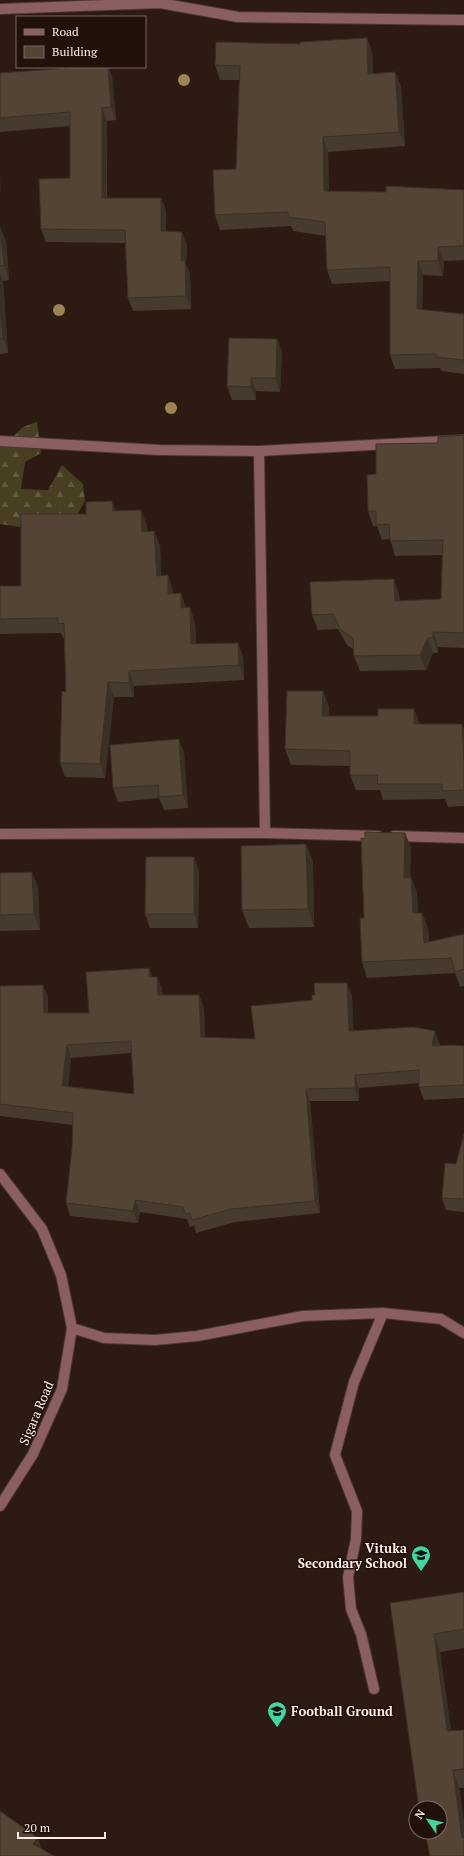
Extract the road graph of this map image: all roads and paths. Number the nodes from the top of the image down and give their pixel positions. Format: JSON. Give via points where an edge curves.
{"nodes":[{"id":1,"x":63,"y":3,"type":"edge"},
{"id":2,"x":0,"y":9,"type":"edge"},
{"id":3,"x":464,"y":20,"type":"edge"},
{"id":4,"x":464,"y":440,"type":"edge"},
{"id":5,"x":0,"y":441,"type":"edge"},
{"id":6,"x":259,"y":451,"type":"junction"},
{"id":7,"x":265,"y":833,"type":"junction"},
{"id":8,"x":0,"y":834,"type":"edge"},
{"id":9,"x":464,"y":838,"type":"edge"},
{"id":10,"x":0,"y":1174,"type":"edge"},
{"id":11,"x":382,"y":1314,"type":"junction"},
{"id":12,"x":72,"y":1328,"type":"junction"},
{"id":13,"x":464,"y":1333,"type":"edge"},
{"id":14,"x":0,"y":1506,"type":"edge"},
{"id":15,"x":374,"y":1689,"type":"dead end"}],
"edges":[{"from":1,"to":2,"type":"street"},
{"from":1,"to":3,"type":"street","via":[[160,3],[238,17]]},
{"from":4,"to":6,"type":"street"},
{"from":5,"to":6,"type":"street","via":[[159,450]]},
{"from":6,"to":7,"type":"street"},
{"from":7,"to":8,"type":"street"},
{"from":7,"to":9,"type":"street"},
{"from":10,"to":12,"type":"street","name":"Sigara Road","via":[[42,1229],[61,1275]]},
{"from":11,"to":12,"type":"street","via":[[303,1316],[197,1336],[155,1340],[104,1338]]},
{"from":11,"to":13,"type":"street","via":[[441,1319]]},
{"from":11,"to":15,"type":"street","via":[[354,1382],[336,1455],[357,1511],[356,1539],[348,1583],[351,1609],[361,1634]]},
{"from":12,"to":14,"type":"street","name":"Sigara Road","via":[[62,1390],[33,1454]]}]}
